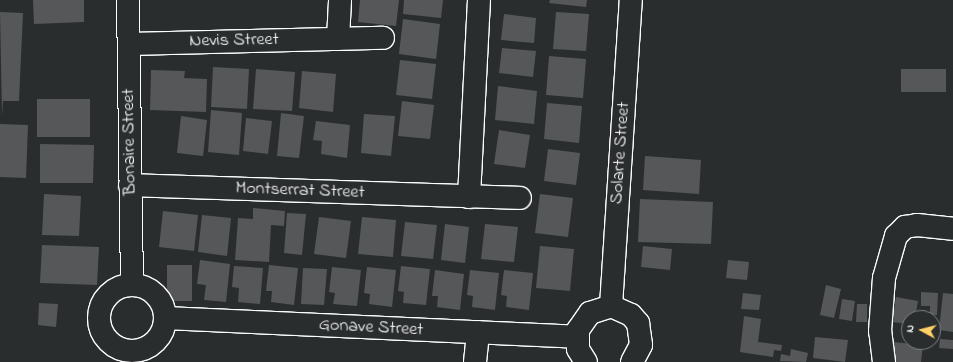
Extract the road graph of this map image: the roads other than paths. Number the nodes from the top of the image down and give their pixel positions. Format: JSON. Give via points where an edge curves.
{"nodes":[{"id":1,"x":128,"y":0,"type":"edge"},
{"id":2,"x":340,"y":0,"type":"edge"},
{"id":3,"x":479,"y":0,"type":"edge"},
{"id":4,"x":631,"y":0,"type":"edge"},
{"id":5,"x":383,"y":38,"type":"dead end"},
{"id":6,"x":338,"y":39,"type":"junction"},
{"id":7,"x":129,"y":44,"type":"junction"},
{"id":8,"x":130,"y":185,"type":"junction"},
{"id":9,"x":470,"y":197,"type":"junction"},
{"id":10,"x":520,"y":198,"type":"dead end"},
{"id":11,"x":953,"y":230,"type":"edge"},
{"id":12,"x":132,"y":285,"type":"junction"},
{"id":13,"x":611,"y":306,"type":"junction"},
{"id":14,"x":165,"y":318,"type":"junction"},
{"id":15,"x":478,"y":332,"type":"junction"},
{"id":16,"x":577,"y":337,"type":"junction"},
{"id":17,"x":125,"y":356,"type":"edge"},
{"id":18,"x":475,"y":362,"type":"edge"},
{"id":19,"x":586,"y":362,"type":"edge"},
{"id":20,"x":632,"y":362,"type":"edge"},
{"id":21,"x":884,"y":362,"type":"edge"}],
"edges":[{"from":1,"to":7,"type":"street","name":"Bonaire Street"},
{"from":2,"to":6,"type":"street"},
{"from":3,"to":9,"type":"street"},
{"from":4,"to":13,"type":"street","name":"Solarte Street"},
{"from":5,"to":6,"type":"street","name":"Nevis Street"},
{"from":6,"to":7,"type":"street","name":"Nevis Street"},
{"from":7,"to":8,"type":"street","name":"Bonaire Street"},
{"from":8,"to":9,"type":"street","name":"Montserrat Street"},
{"from":8,"to":12,"type":"street","name":"Bonaire Street"},
{"from":9,"to":10,"type":"street","name":"Montserrat Street"},
{"from":11,"to":21,"type":"street","via":[[917,225],[905,227],[896,236],[884,278],[880,331]]},
{"from":12,"to":14,"type":"street","via":[[152,291],[164,308]]},
{"from":12,"to":17,"type":"street","via":[[112,292],[104,299],[99,320],[107,339]]},
{"from":13,"to":16,"type":"street","via":[[590,312],[583,320]]},
{"from":13,"to":20,"type":"street","via":[[631,314],[638,324],[642,345]]},
{"from":14,"to":15,"type":"street","name":"Gonave Street"},
{"from":14,"to":17,"type":"street","via":[[153,344]]},
{"from":15,"to":16,"type":"street","name":"Gonave Street"},
{"from":15,"to":18,"type":"street"},
{"from":16,"to":19,"type":"street","via":[[578,349]]}]}
